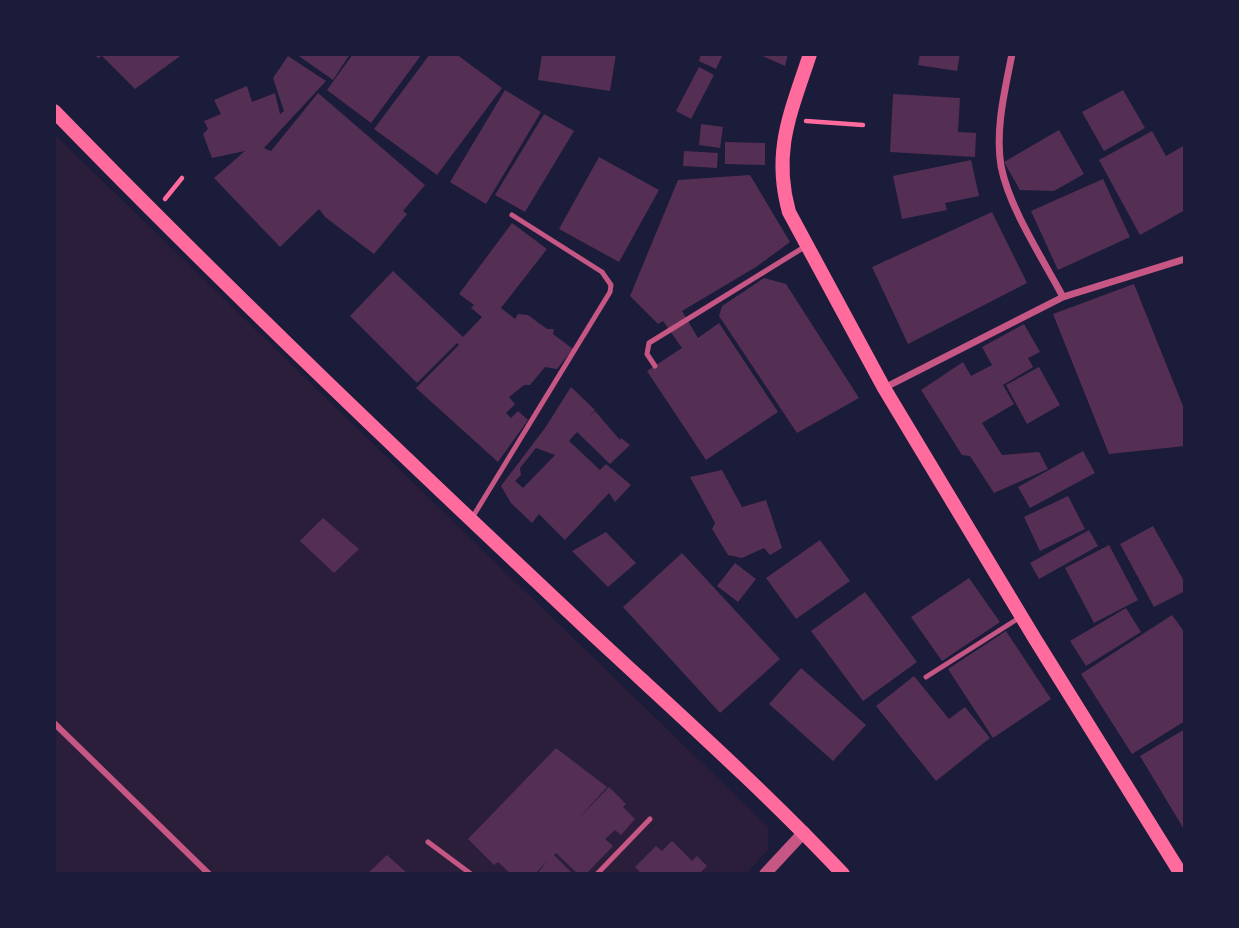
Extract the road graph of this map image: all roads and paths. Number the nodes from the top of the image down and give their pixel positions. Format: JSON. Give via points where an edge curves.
{"nodes":[{"id":1,"x":810,"y":54,"type":"edge"},
{"id":2,"x":1012,"y":54,"type":"edge"},
{"id":3,"x":54,"y":111,"type":"edge"},
{"id":4,"x":806,"y":121,"type":"dead end"},
{"id":5,"x":863,"y":125,"type":"dead end"},
{"id":6,"x":512,"y":215,"type":"dead end"},
{"id":7,"x":806,"y":246,"type":"junction"},
{"id":8,"x":1185,"y":259,"type":"edge"},
{"id":9,"x":1063,"y":297,"type":"junction"},
{"id":10,"x":655,"y":366,"type":"dead end"},
{"id":11,"x":884,"y":387,"type":"junction"},
{"id":12,"x":472,"y":518,"type":"junction"},
{"id":13,"x":1022,"y":616,"type":"junction"},
{"id":14,"x":926,"y":677,"type":"dead end"},
{"id":15,"x":54,"y":723,"type":"edge"},
{"id":16,"x":650,"y":819,"type":"dead end"},
{"id":17,"x":804,"y":832,"type":"junction"},
{"id":18,"x":428,"y":842,"type":"dead end"},
{"id":19,"x":209,"y":874,"type":"edge"},
{"id":20,"x":471,"y":874,"type":"edge"},
{"id":21,"x":597,"y":874,"type":"edge"},
{"id":22,"x":765,"y":874,"type":"edge"},
{"id":23,"x":843,"y":874,"type":"edge"},
{"id":24,"x":1181,"y":874,"type":"edge"}],
"edges":[{"from":1,"to":7,"type":"main road","via":[[781,150],[781,183]]},
{"from":2,"to":9,"type":"street","via":[[1002,107],[1002,167],[1013,200]]},
{"from":3,"to":12,"type":"main road","via":[[163,223]]},
{"from":4,"to":5,"type":"path"},
{"from":6,"to":12,"type":"lane","via":[[602,272],[611,285]]},
{"from":7,"to":10,"type":"lane","via":[[649,343],[647,354]]},
{"from":7,"to":11,"type":"main road"},
{"from":8,"to":9,"type":"street"},
{"from":9,"to":11,"type":"street"},
{"from":11,"to":13,"type":"main road"},
{"from":12,"to":17,"type":"main road"},
{"from":13,"to":14,"type":"lane"},
{"from":13,"to":24,"type":"main road"},
{"from":15,"to":19,"type":"street"},
{"from":16,"to":21,"type":"lane"},
{"from":17,"to":22,"type":"street"},
{"from":17,"to":23,"type":"main road"},
{"from":18,"to":20,"type":"lane"}]}
